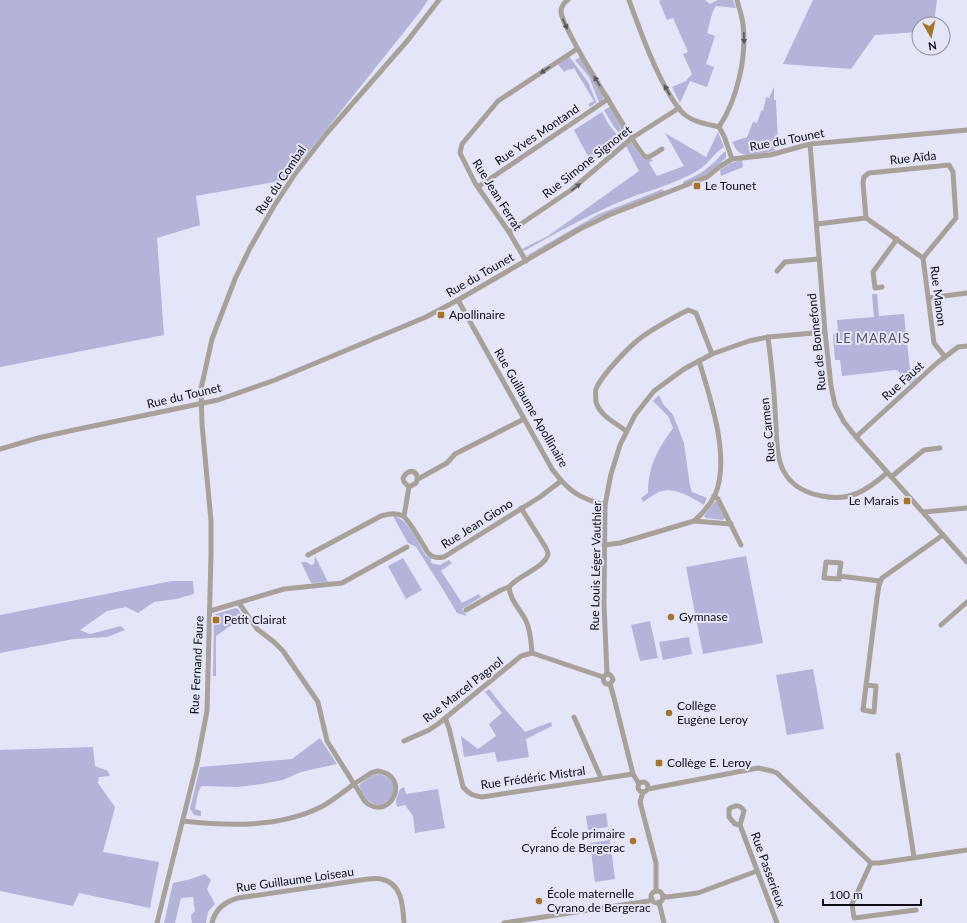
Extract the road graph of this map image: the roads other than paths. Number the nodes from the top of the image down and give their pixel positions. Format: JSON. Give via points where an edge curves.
{"nodes":[{"id":1,"x":439,"y":0,"type":"edge"},
{"id":2,"x":568,"y":0,"type":"edge"},
{"id":3,"x":629,"y":0,"type":"edge"},
{"id":4,"x":737,"y":0,"type":"edge"},
{"id":5,"x":577,"y":49,"type":"junction"},
{"id":6,"x":608,"y":99,"type":"junction"},
{"id":7,"x":679,"y":108,"type":"junction"},
{"id":8,"x":719,"y":127,"type":"junction"},
{"id":9,"x":967,"y":130,"type":"edge"},
{"id":10,"x":632,"y":138,"type":"junction"},
{"id":11,"x":810,"y":144,"type":"junction"},
{"id":12,"x":662,"y":149,"type":"dead end"},
{"id":13,"x":732,"y":159,"type":"junction"},
{"id":14,"x":478,"y":187,"type":"junction"},
{"id":15,"x":866,"y":218,"type":"junction"},
{"id":16,"x":817,"y":224,"type":"junction"},
{"id":17,"x":509,"y":232,"type":"junction"},
{"id":18,"x":897,"y":239,"type":"junction"},
{"id":19,"x":924,"y":258,"type":"junction"},
{"id":20,"x":819,"y":259,"type":"junction"},
{"id":21,"x":526,"y":261,"type":"junction"},
{"id":22,"x":777,"y":271,"type":"dead end"},
{"id":23,"x":882,"y":287,"type":"dead end"},
{"id":24,"x":967,"y":293,"type":"edge"},
{"id":25,"x":928,"y":298,"type":"junction"},
{"id":26,"x":458,"y":300,"type":"junction"},
{"id":27,"x":825,"y":332,"type":"junction"},
{"id":28,"x":768,"y":337,"type":"junction"},
{"id":29,"x":967,"y":346,"type":"edge"},
{"id":30,"x":712,"y":354,"type":"junction"},
{"id":31,"x":945,"y":357,"type":"junction"},
{"id":32,"x":699,"y":361,"type":"junction"},
{"id":33,"x":201,"y":404,"type":"junction"},
{"id":34,"x":524,"y":419,"type":"junction"},
{"id":35,"x":626,"y":431,"type":"junction"},
{"id":36,"x":856,"y":437,"type":"junction"},
{"id":37,"x":940,"y":448,"type":"dead end"},
{"id":38,"x":0,"y":449,"type":"edge"},
{"id":39,"x":889,"y":475,"type":"junction"},
{"id":40,"x":418,"y":479,"type":"junction"},
{"id":41,"x":561,"y":481,"type":"junction"},
{"id":42,"x":409,"y":486,"type":"junction"},
{"id":43,"x":714,"y":496,"type":"junction"},
{"id":44,"x":606,"y":505,"type":"junction"},
{"id":45,"x":521,"y":508,"type":"junction"},
{"id":46,"x":967,"y":508,"type":"edge"},
{"id":47,"x":924,"y":512,"type":"junction"},
{"id":48,"x":404,"y":516,"type":"junction"},
{"id":49,"x":694,"y":521,"type":"junction"},
{"id":50,"x":731,"y":524,"type":"junction"},
{"id":51,"x":943,"y":535,"type":"junction"},
{"id":52,"x":604,"y":545,"type":"junction"},
{"id":53,"x":742,"y":545,"type":"dead end"},
{"id":54,"x":407,"y":547,"type":"dead end"},
{"id":55,"x":308,"y":556,"type":"dead end"},
{"id":56,"x":967,"y":562,"type":"edge"},
{"id":57,"x":840,"y":576,"type":"junction"},
{"id":58,"x":880,"y":581,"type":"junction"},
{"id":59,"x":509,"y":587,"type":"junction"},
{"id":60,"x":967,"y":602,"type":"edge"},
{"id":61,"x":239,"y":603,"type":"junction"},
{"id":62,"x":466,"y":610,"type":"dead end"},
{"id":63,"x":210,"y":611,"type":"junction"},
{"id":64,"x":941,"y":625,"type":"dead end"},
{"id":65,"x":532,"y":653,"type":"junction"},
{"id":66,"x":605,"y":676,"type":"junction"},
{"id":67,"x":610,"y":684,"type":"junction"},
{"id":68,"x":866,"y":685,"type":"junction"},
{"id":69,"x":574,"y":717,"type":"dead end"},
{"id":70,"x":445,"y":718,"type":"junction"},
{"id":71,"x":404,"y":741,"type":"dead end"},
{"id":72,"x":898,"y":754,"type":"dead end"},
{"id":73,"x":633,"y":774,"type":"junction"},
{"id":74,"x":601,"y":778,"type":"junction"},
{"id":75,"x":354,"y":784,"type":"junction"},
{"id":76,"x":639,"y":784,"type":"junction"},
{"id":77,"x":648,"y":789,"type":"junction"},
{"id":78,"x":643,"y":792,"type":"junction"},
{"id":79,"x":183,"y":821,"type":"junction"},
{"id":80,"x":740,"y":824,"type":"dead end"},
{"id":81,"x":967,"y":850,"type":"edge"},
{"id":82,"x":914,"y":857,"type":"junction"},
{"id":83,"x":871,"y":863,"type":"junction"},
{"id":84,"x":758,"y":871,"type":"junction"},
{"id":85,"x":656,"y":891,"type":"junction"},
{"id":86,"x":663,"y":896,"type":"junction"},
{"id":87,"x":652,"y":899,"type":"junction"},
{"id":88,"x":659,"y":902,"type":"junction"},
{"id":89,"x":916,"y":910,"type":"dead end"},
{"id":90,"x":542,"y":917,"type":"junction"},
{"id":91,"x":157,"y":923,"type":"edge"},
{"id":92,"x":212,"y":923,"type":"edge"},
{"id":93,"x":404,"y":923,"type":"edge"},
{"id":94,"x":504,"y":923,"type":"edge"},
{"id":95,"x":542,"y":923,"type":"edge"},
{"id":96,"x":664,"y":923,"type":"edge"},
{"id":97,"x":777,"y":923,"type":"edge"}],
"edges":[{"from":1,"to":33,"type":"street","name":"Rue du Combal","via":[[408,40],[326,134],[274,206],[235,279],[212,339],[202,382]]},
{"from":2,"to":5,"type":"street","one_way":true,"via":[[561,11]]},
{"from":7,"to":3,"type":"street","one_way":true,"via":[[658,72]]},
{"from":4,"to":8,"type":"street","one_way":true,"via":[[743,23],[743,56],[740,77],[725,118]]},
{"from":6,"to":5,"type":"street","one_way":true},
{"from":5,"to":14,"type":"street","name":"Rue Jean Ferrat","one_way":true,"via":[[498,101],[462,144],[460,153]]},
{"from":6,"to":10,"type":"street"},
{"from":6,"to":14,"type":"street","name":"Rue Yves Montand"},
{"from":7,"to":8,"type":"street","via":[[684,115]]},
{"from":7,"to":10,"type":"street","name":"Rue Simone Signoret"},
{"from":8,"to":13,"type":"street"},
{"from":9,"to":11,"type":"street","name":"Rue du Tounet"},
{"from":10,"to":12,"type":"street","via":[[646,157]]},
{"from":17,"to":10,"type":"street","name":"Rue Simone Signoret","one_way":true,"via":[[571,190]]},
{"from":11,"to":13,"type":"street","name":"Rue du Tounet","via":[[770,155]]},
{"from":11,"to":16,"type":"street","name":"Rue de Bonnefond"},
{"from":13,"to":21,"type":"street","name":"Rue du Tounet","via":[[707,177],[609,215]]},
{"from":14,"to":17,"type":"street","name":"Rue Jean Ferrat"},
{"from":15,"to":16,"type":"street"},
{"from":15,"to":18,"type":"street","name":"Rue Manon"},
{"from":15,"to":19,"type":"street","name":"Rue Aïda","via":[[863,183],[864,177],[870,172],[949,165],[953,172],[956,218]]},
{"from":16,"to":20,"type":"street","name":"Rue de Bonnefond"},
{"from":17,"to":21,"type":"street","name":"Rue Jean Ferrat"},
{"from":18,"to":19,"type":"street","name":"Rue Manon"},
{"from":18,"to":23,"type":"street","via":[[873,272],[874,288]]},
{"from":19,"to":25,"type":"street","name":"Rue Manon"},
{"from":20,"to":22,"type":"street","via":[[785,262]]},
{"from":20,"to":27,"type":"street","name":"Rue de Bonnefond"},
{"from":21,"to":26,"type":"street","name":"Rue du Tounet"},
{"from":24,"to":25,"type":"street"},
{"from":25,"to":31,"type":"street","name":"Rue Manon","via":[[934,342]]},
{"from":26,"to":33,"type":"street","name":"Rue du Tounet","via":[[426,317],[275,380]]},
{"from":26,"to":34,"type":"street","name":"Rue Guillaume Apollinaire"},
{"from":27,"to":28,"type":"street","name":"Rue Louis Léger Vauthier"},
{"from":27,"to":36,"type":"street","name":"Rue de Bonnefond","via":[[835,406]]},
{"from":28,"to":30,"type":"street","name":"Rue Louis Léger Vauthier"},
{"from":28,"to":39,"type":"street","name":"Rue Carmen","via":[[778,454],[790,481],[802,491],[834,499],[849,497],[863,491]]},
{"from":29,"to":31,"type":"street","name":"Rue Faust","via":[[958,347]]},
{"from":30,"to":32,"type":"street","name":"Rue Louis Léger Vauthier"},
{"from":30,"to":35,"type":"street","via":[[696,313],[688,310],[661,324],[637,341],[615,363],[596,391],[596,402],[600,410]]},
{"from":31,"to":36,"type":"street","name":"Rue Faust"},
{"from":32,"to":35,"type":"street","name":"Rue Louis Léger Vauthier","via":[[654,391]]},
{"from":32,"to":43,"type":"street","via":[[718,430],[720,478]]},
{"from":33,"to":38,"type":"street","name":"Rue du Tounet","via":[[38,438]]},
{"from":33,"to":63,"type":"street","name":"Rue Fernand Faure","via":[[211,521]]},
{"from":34,"to":40,"type":"street","via":[[455,454],[447,463]]},
{"from":34,"to":41,"type":"street","name":"Rue Guillaume Apollinaire"},
{"from":35,"to":44,"type":"street","name":"Rue Louis Léger Vauthier","via":[[611,474]]},
{"from":36,"to":39,"type":"street","name":"Rue de Bonnefond"},
{"from":37,"to":39,"type":"street","name":"Rue Carmen","via":[[924,450]]},
{"from":39,"to":47,"type":"street","name":"Rue de Bonnefond"},
{"from":40,"to":42,"type":"street"},
{"from":40,"to":42,"type":"street","via":[[414,472],[406,472],[403,478]]},
{"from":41,"to":44,"type":"street","name":"Rue Guillaume Apollinaire","via":[[585,499]]},
{"from":41,"to":45,"type":"street","name":"Rue Jean Giono"},
{"from":42,"to":48,"type":"street"},
{"from":43,"to":49,"type":"street"},
{"from":43,"to":50,"type":"street"},
{"from":44,"to":52,"type":"street","name":"Rue Louis Léger Vauthier"},
{"from":45,"to":48,"type":"street","name":"Rue Jean Giono","via":[[450,554],[437,558],[428,553]]},
{"from":45,"to":59,"type":"street","via":[[548,554],[541,564]]},
{"from":46,"to":47,"type":"street"},
{"from":47,"to":51,"type":"street","name":"Rue de Bonnefond"},
{"from":48,"to":55,"type":"street","via":[[382,516]]},
{"from":49,"to":50,"type":"street"},
{"from":49,"to":52,"type":"street","via":[[620,543]]},
{"from":50,"to":53,"type":"street"},
{"from":51,"to":56,"type":"street","name":"Rue de Bonnefond"},
{"from":51,"to":58,"type":"street"},
{"from":52,"to":66,"type":"street","name":"Rue Louis Léger Vauthier"},
{"from":54,"to":61,"type":"street","via":[[342,583],[284,589]]},
{"from":57,"to":57,"type":"street","via":[[839,580],[824,578],[826,562],[840,563]]},
{"from":57,"to":58,"type":"street"},
{"from":58,"to":68,"type":"street"},
{"from":59,"to":62,"type":"street"},
{"from":59,"to":65,"type":"street","via":[[512,598],[527,622]]},
{"from":60,"to":64,"type":"street"},
{"from":61,"to":63,"type":"street"},
{"from":61,"to":75,"type":"street","via":[[257,629],[283,651],[318,702],[326,741]]},
{"from":63,"to":79,"type":"street","name":"Rue Fernand Faure","via":[[207,712]]},
{"from":65,"to":66,"type":"street"},
{"from":65,"to":70,"type":"street","name":"Rue Marcel Pagnol","via":[[521,656]]},
{"from":66,"to":67,"type":"street","via":[[604,682]]},
{"from":66,"to":67,"type":"street","name":"Rue Louis Léger Vauthier","via":[[609,674],[612,677]]},
{"from":67,"to":73,"type":"street","name":"Rue Louis Léger Vauthier"},
{"from":68,"to":68,"type":"street","via":[[863,710],[874,712],[876,686]]},
{"from":69,"to":74,"type":"street"},
{"from":70,"to":71,"type":"street","name":"Rue Marcel Pagnol","via":[[429,730]]},
{"from":70,"to":74,"type":"street","name":"Rue Frédéric Mistral","via":[[463,787],[474,796],[482,797]]},
{"from":72,"to":82,"type":"street"},
{"from":73,"to":74,"type":"street","name":"Rue Frédéric Mistral"},
{"from":73,"to":76,"type":"street","name":"Rue Louis Léger Vauthier"},
{"from":75,"to":75,"type":"street","via":[[367,804],[373,806],[385,806],[396,792],[393,780],[384,772],[372,773]]},
{"from":75,"to":79,"type":"street","via":[[322,807],[266,823],[241,825]]},
{"from":76,"to":77,"type":"street","via":[[646,783]]},
{"from":76,"to":78,"type":"street","via":[[638,788]]},
{"from":77,"to":78,"type":"street"},
{"from":77,"to":83,"type":"street","via":[[758,768],[772,771]]},
{"from":78,"to":85,"type":"street","via":[[640,802],[656,863]]},
{"from":79,"to":91,"type":"street","name":"Rue Fernand Faure"},
{"from":80,"to":84,"type":"street","name":"Rue Passerieux"},
{"from":81,"to":82,"type":"street"},
{"from":82,"to":83,"type":"street"},
{"from":83,"to":89,"type":"street","via":[[852,904],[854,918]]},
{"from":84,"to":86,"type":"street","via":[[698,893]]},
{"from":84,"to":97,"type":"street","name":"Rue Passerieux"},
{"from":85,"to":86,"type":"street"},
{"from":85,"to":87,"type":"street"},
{"from":86,"to":88,"type":"street"},
{"from":87,"to":88,"type":"street"},
{"from":87,"to":90,"type":"street"},
{"from":88,"to":96,"type":"street"},
{"from":90,"to":94,"type":"street"},
{"from":90,"to":95,"type":"street"},
{"from":92,"to":93,"type":"street","name":"Rue Guillaume Loiseau","via":[[218,909],[228,901],[238,898],[381,878],[393,885],[400,894],[404,907]]}]}
